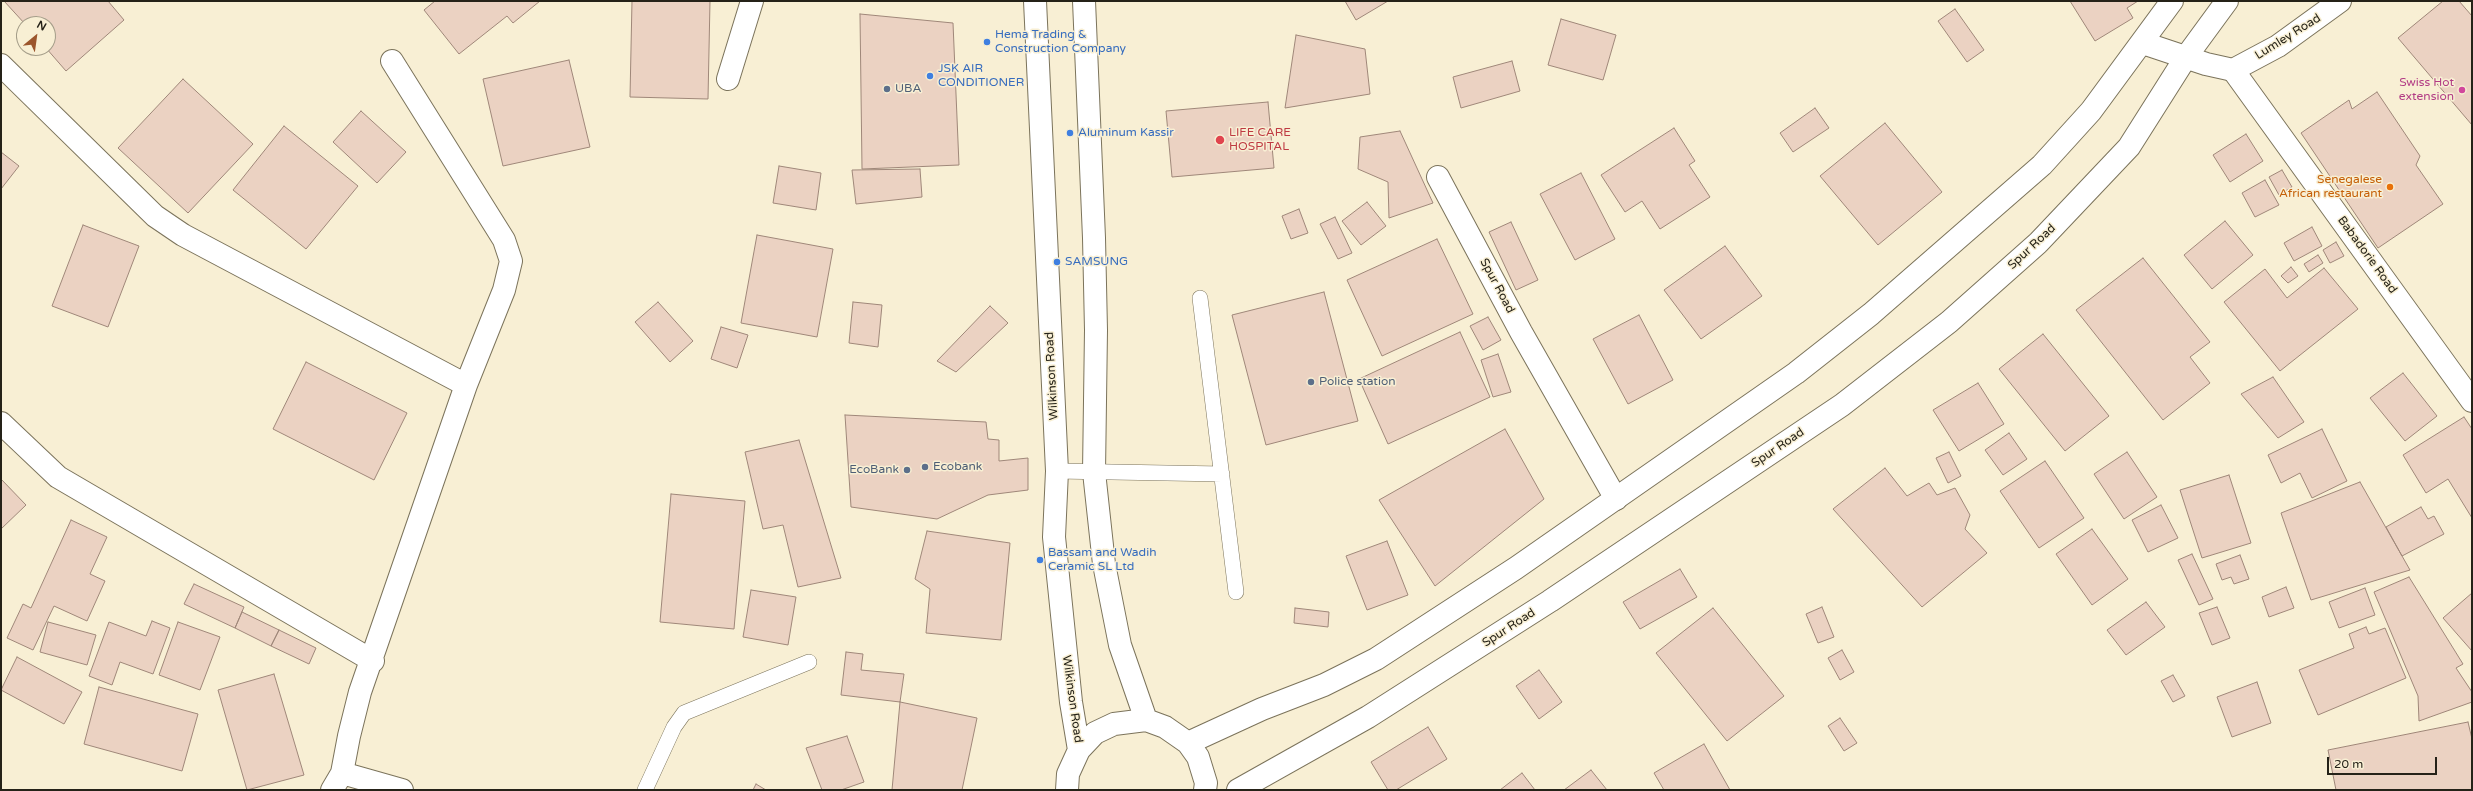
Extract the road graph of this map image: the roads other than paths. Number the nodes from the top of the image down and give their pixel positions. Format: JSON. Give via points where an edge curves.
{"nodes":[{"id":1,"x":752,"y":1,"type":"edge"},
{"id":2,"x":1036,"y":1,"type":"edge"},
{"id":3,"x":1084,"y":1,"type":"edge"},
{"id":4,"x":2172,"y":1,"type":"edge"},
{"id":5,"x":2227,"y":1,"type":"edge"},
{"id":6,"x":2340,"y":1,"type":"edge"},
{"id":7,"x":2143,"y":43,"type":"junction"},
{"id":8,"x":2186,"y":57,"type":"junction"},
{"id":9,"x":392,"y":61,"type":"dead end"},
{"id":10,"x":1,"y":65,"type":"edge"},
{"id":11,"x":2233,"y":70,"type":"junction"},
{"id":12,"x":728,"y":78,"type":"dead end"},
{"id":13,"x":1438,"y":177,"type":"dead end"},
{"id":14,"x":1200,"y":298,"type":"dead end"},
{"id":15,"x":466,"y":385,"type":"junction"},
{"id":16,"x":2472,"y":401,"type":"edge"},
{"id":17,"x":1,"y":423,"type":"edge"},
{"id":18,"x":1057,"y":471,"type":"junction"},
{"id":19,"x":1094,"y":472,"type":"junction"},
{"id":20,"x":1222,"y":474,"type":"junction"},
{"id":21,"x":1616,"y":499,"type":"junction"},
{"id":22,"x":1236,"y":592,"type":"dead end"},
{"id":23,"x":373,"y":661,"type":"junction"},
{"id":24,"x":809,"y":662,"type":"dead end"},
{"id":25,"x":1146,"y":720,"type":"junction"},
{"id":26,"x":1188,"y":743,"type":"junction"},
{"id":27,"x":1079,"y":750,"type":"junction"},
{"id":28,"x":337,"y":781,"type":"edge"},
{"id":29,"x":402,"y":790,"type":"edge"},
{"id":30,"x":645,"y":790,"type":"edge"},
{"id":31,"x":1067,"y":790,"type":"edge"},
{"id":32,"x":1205,"y":790,"type":"edge"},
{"id":33,"x":1238,"y":790,"type":"edge"}],
"edges":[{"from":1,"to":12,"type":"main road"},
{"from":2,"to":18,"type":"main road","name":"Wilkinson Road"},
{"from":3,"to":19,"type":"main road","via":[[1094,245]]},
{"from":4,"to":7,"type":"main road"},
{"from":5,"to":8,"type":"main road","name":"Spur Road"},
{"from":6,"to":11,"type":"main road","name":"Lumley Road","via":[[2278,46]]},
{"from":7,"to":8,"type":"main road"},
{"from":7,"to":21,"type":"main road","via":[[2091,111],[2042,165],[1871,314],[1796,373]]},
{"from":8,"to":11,"type":"main road"},
{"from":8,"to":33,"type":"main road","name":"Spur Road","via":[[2129,147],[2038,243],[1949,322],[1854,396],[1439,673],[1368,717]]},
{"from":9,"to":15,"type":"main road","via":[[504,240],[511,261],[504,290]]},
{"from":10,"to":15,"type":"main road","via":[[155,216],[183,235]]},
{"from":11,"to":16,"type":"main road","name":"Babadorie Road"},
{"from":13,"to":21,"type":"main road","name":"Spur Road","via":[[1521,332]]},
{"from":14,"to":20,"type":"lane"},
{"from":15,"to":23,"type":"main road"},
{"from":17,"to":23,"type":"main road","via":[[65,481]]},
{"from":18,"to":19,"type":"lane"},
{"from":18,"to":27,"type":"main road","name":"Wilkinson Road","via":[[1054,537],[1070,694]]},
{"from":19,"to":20,"type":"lane"},
{"from":19,"to":25,"type":"main road","via":[[1104,564],[1120,645]]},
{"from":20,"to":22,"type":"lane"},
{"from":21,"to":26,"type":"main road","via":[[1376,659],[1324,685],[1262,709]]},
{"from":23,"to":28,"type":"main road","via":[[360,692]]},
{"from":24,"to":30,"type":"lane","via":[[684,714],[674,727]]},
{"from":25,"to":26,"type":"main road","via":[[1165,727]]},
{"from":25,"to":27,"type":"main road","via":[[1114,724],[1095,733]]},
{"from":26,"to":32,"type":"main road","via":[[1198,757],[1206,783]]},
{"from":27,"to":31,"type":"main road","via":[[1068,774]]},
{"from":28,"to":29,"type":"main road"}]}
